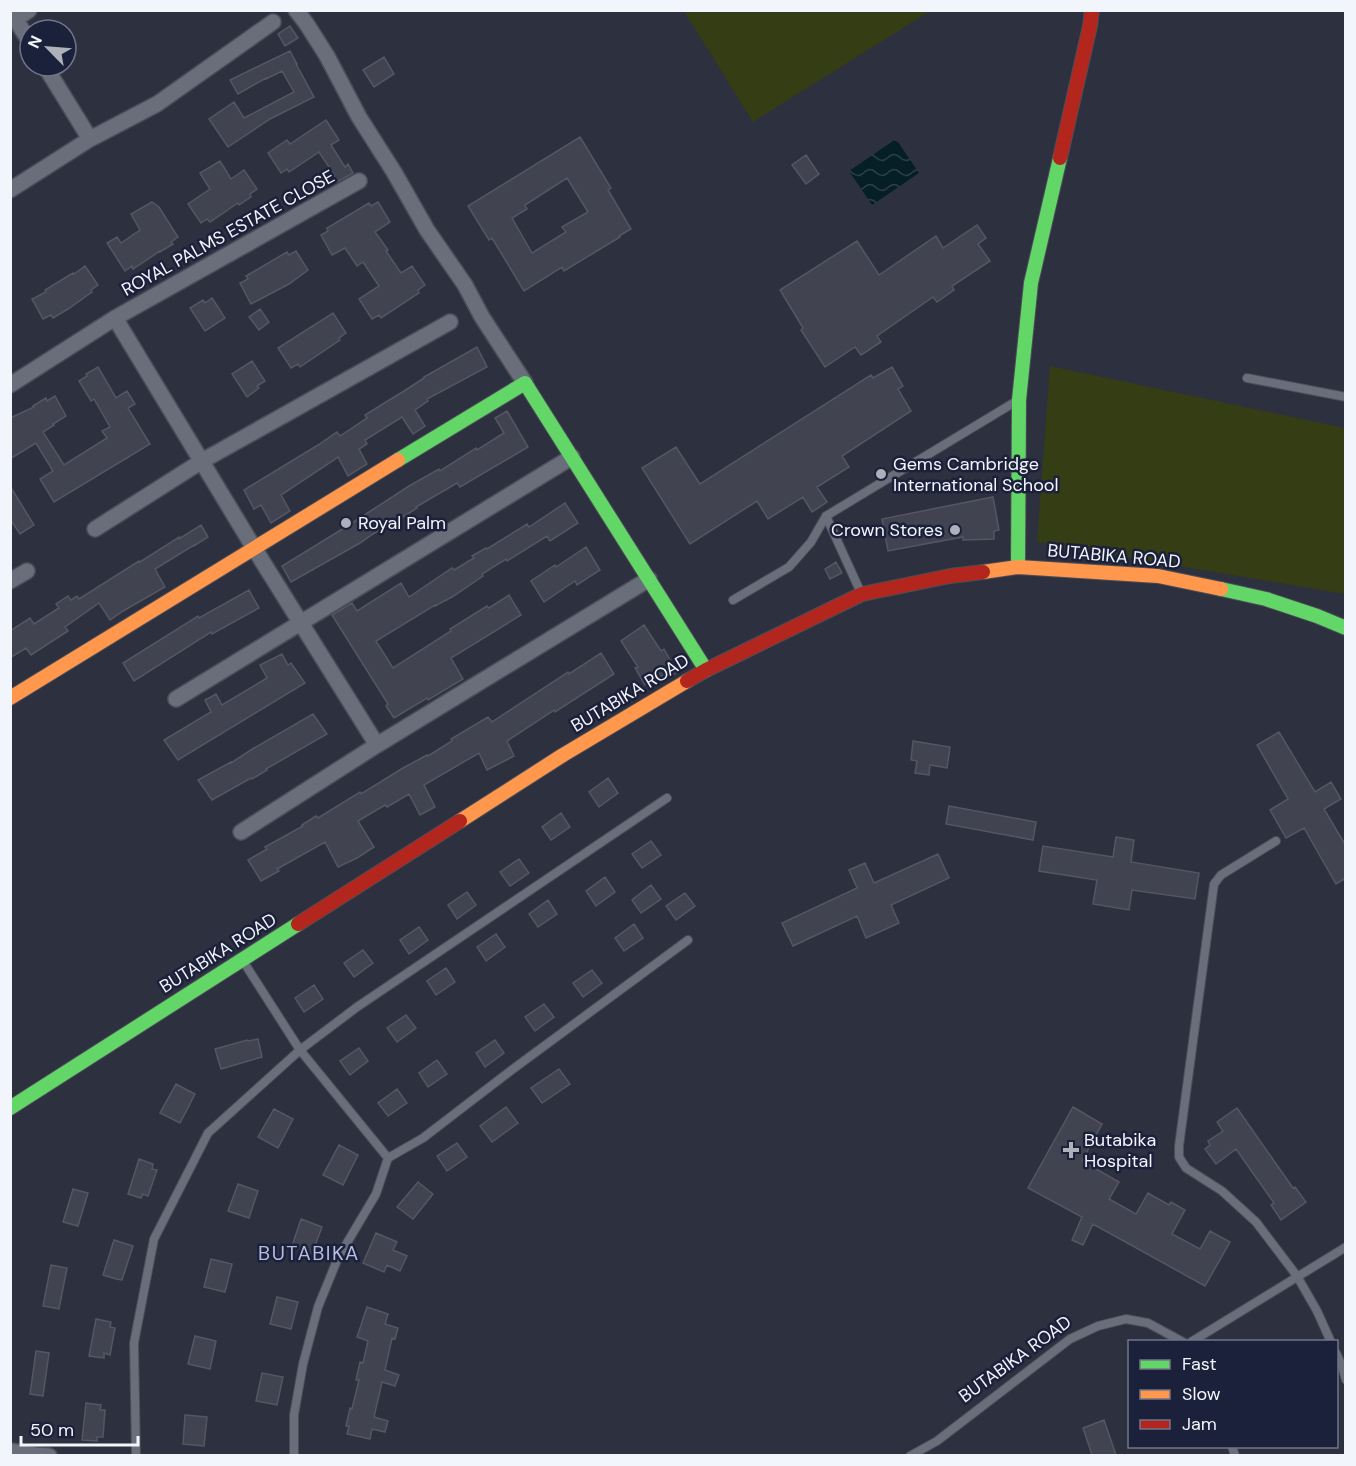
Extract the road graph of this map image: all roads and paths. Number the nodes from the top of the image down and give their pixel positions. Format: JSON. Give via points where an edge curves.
{"nodes":[{"id":1,"x":296,"y":10,"type":"edge"},
{"id":2,"x":1092,"y":10,"type":"edge"},
{"id":3,"x":273,"y":22,"type":"dead end"},
{"id":4,"x":52,"y":78,"type":"edge"},
{"id":5,"x":90,"y":139,"type":"junction"},
{"id":6,"x":359,"y":181,"type":"dead end"},
{"id":7,"x":10,"y":190,"type":"edge"},
{"id":8,"x":116,"y":318,"type":"junction"},
{"id":9,"x":450,"y":322,"type":"dead end"},
{"id":10,"x":1247,"y":378,"type":"dead end"},
{"id":11,"x":525,"y":383,"type":"junction"},
{"id":12,"x":10,"y":385,"type":"edge"},
{"id":13,"x":1346,"y":397,"type":"edge"},
{"id":14,"x":1018,"y":400,"type":"junction"},
{"id":15,"x":572,"y":457,"type":"junction"},
{"id":16,"x":202,"y":461,"type":"junction"},
{"id":17,"x":826,"y":516,"type":"junction"},
{"id":18,"x":95,"y":529,"type":"dead end"},
{"id":19,"x":254,"y":548,"type":"junction"},
{"id":20,"x":1018,"y":567,"type":"junction"},
{"id":21,"x":27,"y":571,"type":"dead end"},
{"id":22,"x":649,"y":579,"type":"junction"},
{"id":23,"x":10,"y":581,"type":"edge"},
{"id":24,"x":862,"y":594,"type":"junction"},
{"id":25,"x":733,"y":600,"type":"dead end"},
{"id":26,"x":301,"y":623,"type":"junction"},
{"id":27,"x":1346,"y":628,"type":"edge"},
{"id":28,"x":706,"y":670,"type":"junction"},
{"id":29,"x":10,"y":698,"type":"edge"},
{"id":30,"x":176,"y":699,"type":"dead end"},
{"id":31,"x":377,"y":745,"type":"junction"},
{"id":32,"x":668,"y":798,"type":"dead end"},
{"id":33,"x":241,"y":832,"type":"dead end"},
{"id":34,"x":1276,"y":841,"type":"dead end"},
{"id":35,"x":688,"y":940,"type":"dead end"},
{"id":36,"x":243,"y":960,"type":"junction"},
{"id":37,"x":300,"y":1050,"type":"junction"},
{"id":38,"x":10,"y":1107,"type":"edge"},
{"id":39,"x":388,"y":1158,"type":"junction"},
{"id":40,"x":1346,"y":1247,"type":"edge"},
{"id":41,"x":1298,"y":1276,"type":"junction"},
{"id":42,"x":1181,"y":1340,"type":"edge"},
{"id":43,"x":1193,"y":1340,"type":"edge"},
{"id":44,"x":1331,"y":1340,"type":"edge"},
{"id":45,"x":1338,"y":1357,"type":"edge"},
{"id":46,"x":1346,"y":1380,"type":"edge"},
{"id":47,"x":10,"y":1451,"type":"edge"},
{"id":48,"x":49,"y":1455,"type":"edge"},
{"id":49,"x":136,"y":1455,"type":"edge"},
{"id":50,"x":294,"y":1455,"type":"edge"},
{"id":51,"x":910,"y":1455,"type":"edge"}],
"edges":[{"from":1,"to":11,"type":"street","via":[[327,56],[427,230]]},
{"from":2,"to":14,"type":"street","via":[[1031,283]]},
{"from":3,"to":5,"type":"street","via":[[157,104]]},
{"from":4,"to":5,"type":"street"},
{"from":5,"to":7,"type":"street"},
{"from":6,"to":8,"type":"street","name":"ROYAL PALMS ESTATE CLOSE"},
{"from":8,"to":12,"type":"street","name":"ROYAL PALMS ESTATE CLOSE"},
{"from":8,"to":16,"type":"street"},
{"from":9,"to":16,"type":"street"},
{"from":10,"to":13,"type":"lane"},
{"from":11,"to":15,"type":"street"},
{"from":11,"to":19,"type":"street"},
{"from":14,"to":17,"type":"lane"},
{"from":14,"to":20,"type":"street"},
{"from":15,"to":22,"type":"street"},
{"from":15,"to":26,"type":"street"},
{"from":16,"to":18,"type":"street"},
{"from":16,"to":19,"type":"street"},
{"from":17,"to":24,"type":"lane"},
{"from":17,"to":25,"type":"lane","via":[[811,542],[789,567]]},
{"from":19,"to":26,"type":"street"},
{"from":19,"to":29,"type":"street"},
{"from":20,"to":24,"type":"street","name":"BUTABIKA ROAD"},
{"from":20,"to":27,"type":"street","name":"BUTABIKA ROAD","via":[[1158,576],[1266,599]]},
{"from":21,"to":23,"type":"street"},
{"from":22,"to":28,"type":"street"},
{"from":22,"to":31,"type":"street"},
{"from":24,"to":28,"type":"street","name":"BUTABIKA ROAD"},
{"from":26,"to":30,"type":"street"},
{"from":26,"to":31,"type":"street"},
{"from":28,"to":36,"type":"street","name":"BUTABIKA ROAD","via":[[563,755]]},
{"from":31,"to":33,"type":"street"},
{"from":32,"to":37,"type":"lane","via":[[357,1007]]},
{"from":34,"to":41,"type":"lane","via":[[1221,875],[1214,884],[1179,1157],[1186,1168],[1222,1191],[1256,1222]]},
{"from":35,"to":39,"type":"lane","via":[[423,1138]]},
{"from":36,"to":37,"type":"lane"},
{"from":36,"to":38,"type":"street","name":"BUTABIKA ROAD"},
{"from":37,"to":39,"type":"lane"},
{"from":37,"to":49,"type":"lane","via":[[208,1133],[154,1239],[134,1343]]},
{"from":39,"to":50,"type":"lane","via":[[376,1194],[338,1258],[318,1307],[294,1415]]},
{"from":40,"to":41,"type":"lane"},
{"from":41,"to":43,"type":"lane"},
{"from":41,"to":44,"type":"lane"},
{"from":42,"to":51,"type":"lane","name":"BUTABIKA ROAD","via":[[1148,1323],[1126,1319],[1098,1326],[1070,1339],[937,1441]]},
{"from":45,"to":46,"type":"lane"},
{"from":47,"to":48,"type":"street"}]}
